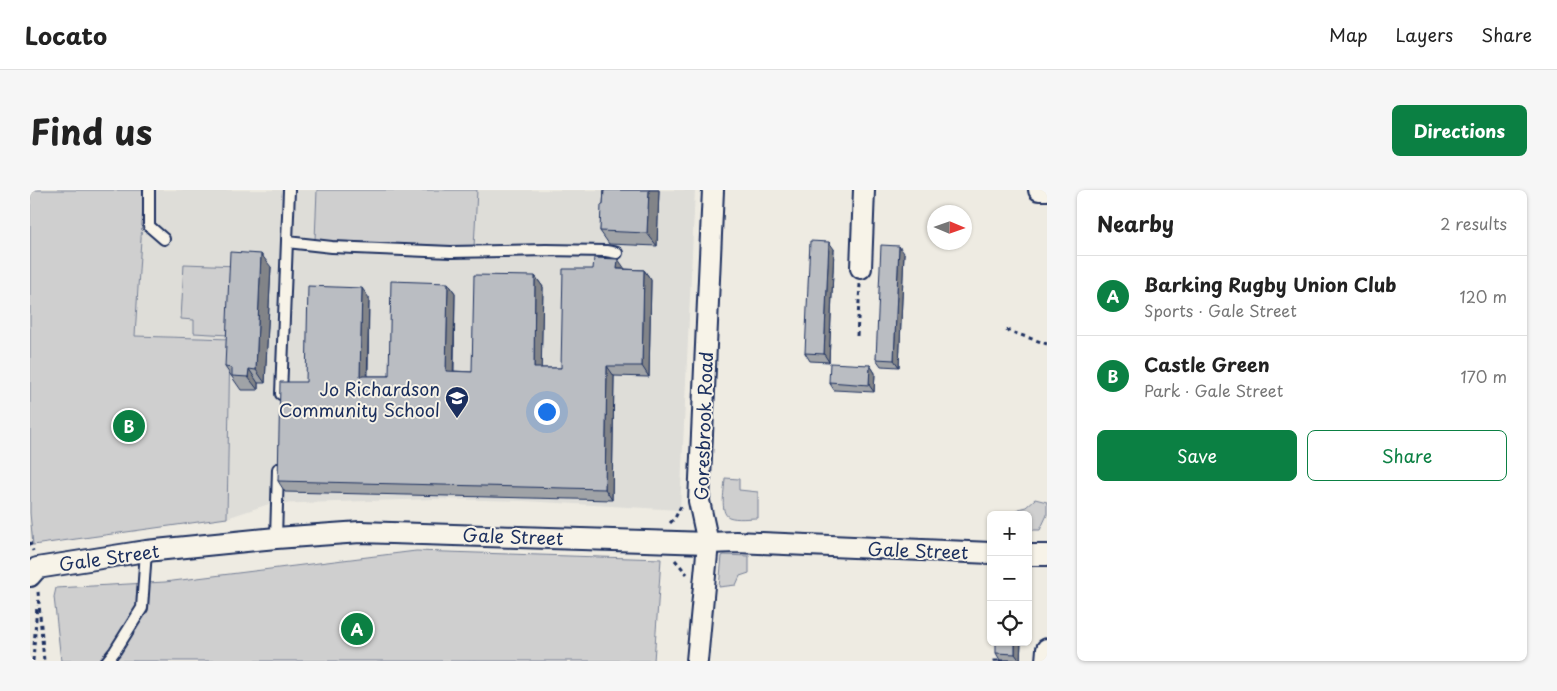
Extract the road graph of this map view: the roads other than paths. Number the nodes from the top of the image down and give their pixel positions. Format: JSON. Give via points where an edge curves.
{"nodes":[{"id":1,"x":149,"y":190,"type":"edge"},
{"id":2,"x":289,"y":190,"type":"edge"},
{"id":3,"x":713,"y":190,"type":"edge"},
{"id":4,"x":864,"y":190,"type":"edge"},
{"id":5,"x":1039,"y":190,"type":"edge"},
{"id":6,"x":1047,"y":190,"type":"edge"},
{"id":7,"x":164,"y":239,"type":"dead end"},
{"id":8,"x":287,"y":242,"type":"junction"},
{"id":9,"x":617,"y":253,"type":"dead end"},
{"id":10,"x":861,"y":268,"type":"road end"},
{"id":11,"x":281,"y":401,"type":"edge"},
{"id":12,"x":279,"y":460,"type":"edge"},
{"id":13,"x":276,"y":538,"type":"junction"},
{"id":14,"x":708,"y":543,"type":"junction"},
{"id":15,"x":146,"y":551,"type":"junction"},
{"id":16,"x":987,"y":553,"type":"edge"},
{"id":17,"x":1032,"y":554,"type":"edge"},
{"id":18,"x":1047,"y":555,"type":"edge"},
{"id":19,"x":34,"y":570,"type":"edge"},
{"id":20,"x":1047,"y":650,"type":"edge"},
{"id":21,"x":107,"y":661,"type":"edge"},
{"id":22,"x":697,"y":661,"type":"edge"},
{"id":23,"x":1046,"y":661,"type":"edge"}],
"edges":[{"from":1,"to":7,"type":"lane","via":[[149,226]]},
{"from":2,"to":8,"type":"lane"},
{"from":3,"to":14,"type":"street","name":"Goresbrook Road","via":[[698,501]]},
{"from":4,"to":10,"type":"street"},
{"from":5,"to":6,"type":"street"},
{"from":8,"to":9,"type":"lane","via":[[451,252],[554,250]]},
{"from":8,"to":11,"type":"lane"},
{"from":12,"to":13,"type":"lane"},
{"from":13,"to":14,"type":"street","name":"Gale Street","via":[[360,532]]},
{"from":13,"to":15,"type":"street","name":"Gale Street"},
{"from":14,"to":16,"type":"street","name":"Gale Street"},
{"from":14,"to":22,"type":"street","name":"Goresbrook Road"},
{"from":15,"to":19,"type":"street","name":"Gale Street"},
{"from":15,"to":21,"type":"lane","via":[[142,608]]},
{"from":17,"to":18,"type":"street"},
{"from":20,"to":23,"type":"street"}]}
